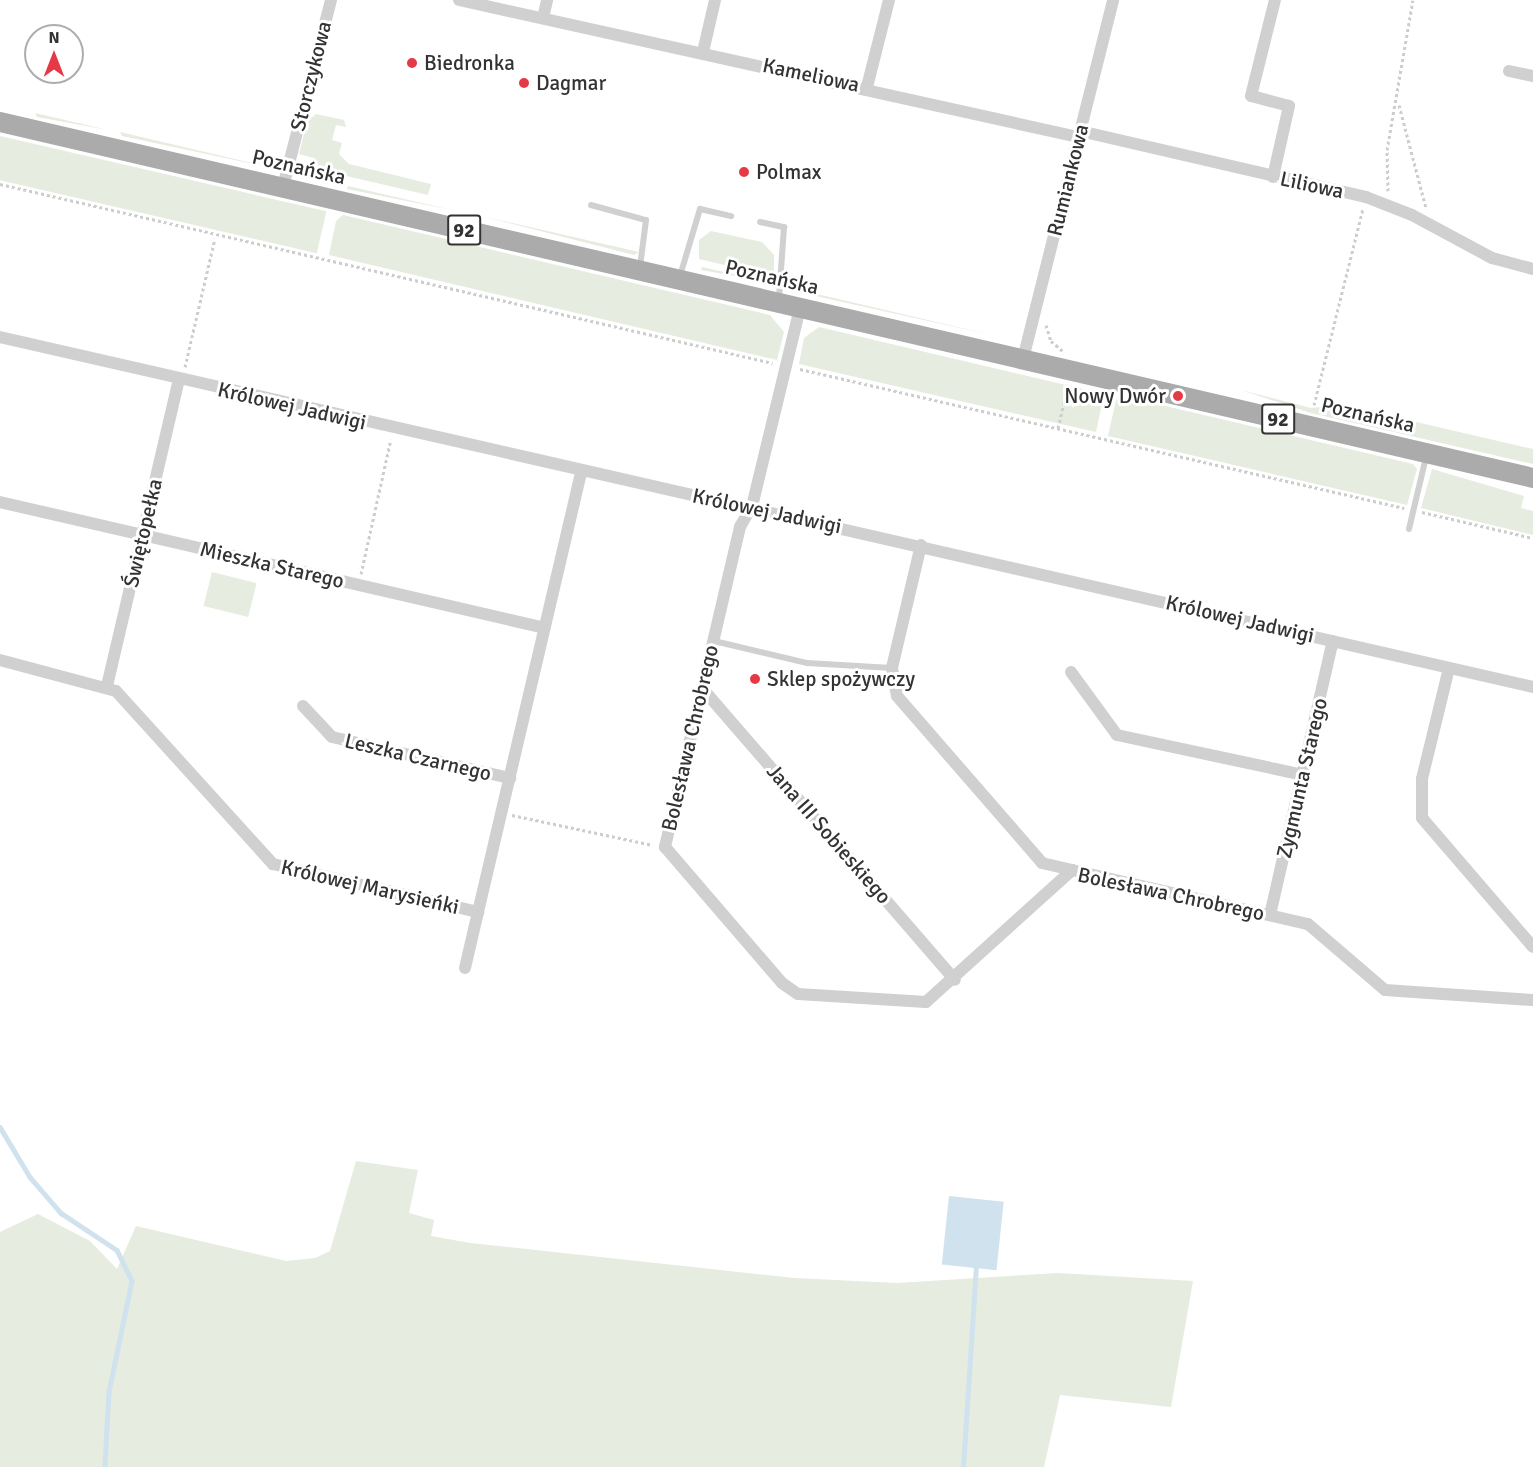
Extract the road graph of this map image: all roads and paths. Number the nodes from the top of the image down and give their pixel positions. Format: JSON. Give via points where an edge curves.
{"nodes":[{"id":1,"x":331,"y":0,"type":"edge"},
{"id":2,"x":459,"y":0,"type":"edge"},
{"id":3,"x":547,"y":0,"type":"edge"},
{"id":4,"x":715,"y":0,"type":"edge"},
{"id":5,"x":889,"y":0,"type":"edge"},
{"id":6,"x":1113,"y":0,"type":"edge"},
{"id":7,"x":1275,"y":0,"type":"edge"},
{"id":8,"x":1413,"y":0,"type":"edge"},
{"id":9,"x":543,"y":18,"type":"junction"},
{"id":10,"x":703,"y":52,"type":"junction"},
{"id":11,"x":1509,"y":71,"type":"dead end"},
{"id":12,"x":1533,"y":76,"type":"edge"},
{"id":13,"x":867,"y":87,"type":"junction"},
{"id":14,"x":1398,"y":102,"type":"junction"},
{"id":15,"x":0,"y":122,"type":"edge"},
{"id":16,"x":1079,"y":134,"type":"junction"},
{"id":17,"x":1273,"y":177,"type":"junction"},
{"id":18,"x":0,"y":183,"type":"edge"},
{"id":19,"x":283,"y":188,"type":"junction"},
{"id":20,"x":1366,"y":197,"type":"junction"},
{"id":21,"x":591,"y":205,"type":"dead end"},
{"id":22,"x":1388,"y":205,"type":"junction"},
{"id":23,"x":731,"y":216,"type":"dead end"},
{"id":24,"x":760,"y":222,"type":"dead end"},
{"id":25,"x":1424,"y":222,"type":"junction"},
{"id":26,"x":215,"y":238,"type":"dead end"},
{"id":27,"x":1533,"y":270,"type":"edge"},
{"id":28,"x":640,"y":271,"type":"junction"},
{"id":29,"x":678,"y":280,"type":"junction"},
{"id":30,"x":778,"y":303,"type":"junction"},
{"id":31,"x":800,"y":308,"type":"junction"},
{"id":32,"x":1047,"y":312,"type":"dead end"},
{"id":33,"x":0,"y":338,"type":"edge"},
{"id":34,"x":1023,"y":359,"type":"junction"},
{"id":35,"x":786,"y":366,"type":"junction"},
{"id":36,"x":1072,"y":370,"type":"junction"},
{"id":37,"x":179,"y":380,"type":"junction"},
{"id":38,"x":1314,"y":405,"type":"dead end"},
{"id":39,"x":1058,"y":428,"type":"junction"},
{"id":40,"x":393,"y":429,"type":"junction"},
{"id":41,"x":1427,"y":453,"type":"junction"},
{"id":42,"x":581,"y":472,"type":"junction"},
{"id":43,"x":1533,"y":478,"type":"edge"},
{"id":44,"x":0,"y":502,"type":"edge"},
{"id":45,"x":752,"y":506,"type":"junction"},
{"id":46,"x":1413,"y":510,"type":"junction"},
{"id":47,"x":1409,"y":530,"type":"dead end"},
{"id":48,"x":143,"y":534,"type":"junction"},
{"id":49,"x":1533,"y":538,"type":"edge"},
{"id":50,"x":921,"y":545,"type":"junction"},
{"id":51,"x":359,"y":585,"type":"junction"},
{"id":52,"x":544,"y":628,"type":"junction"},
{"id":53,"x":713,"y":641,"type":"junction"},
{"id":54,"x":1333,"y":641,"type":"junction"},
{"id":55,"x":0,"y":660,"type":"edge"},
{"id":56,"x":892,"y":668,"type":"junction"},
{"id":57,"x":1449,"y":668,"type":"junction"},
{"id":58,"x":1071,"y":672,"type":"dead end"},
{"id":59,"x":107,"y":686,"type":"junction"},
{"id":60,"x":1533,"y":687,"type":"edge"},
{"id":61,"x":702,"y":688,"type":"junction"},
{"id":62,"x":303,"y":706,"type":"dead end"},
{"id":63,"x":1303,"y":775,"type":"junction"},
{"id":64,"x":510,"y":778,"type":"junction"},
{"id":65,"x":502,"y":813,"type":"junction"},
{"id":66,"x":665,"y":847,"type":"junction"},
{"id":67,"x":1072,"y":870,"type":"junction"},
{"id":68,"x":478,"y":912,"type":"junction"},
{"id":69,"x":1270,"y":915,"type":"junction"},
{"id":70,"x":1533,"y":947,"type":"edge"},
{"id":71,"x":465,"y":968,"type":"dead end"},
{"id":72,"x":955,"y":980,"type":"junction"},
{"id":73,"x":1533,"y":1000,"type":"edge"}],
"edges":[{"from":1,"to":19,"type":"street","name":"Storczykowa"},
{"from":2,"to":9,"type":"street","name":"Kameliowa"},
{"from":3,"to":9,"type":"street"},
{"from":4,"to":10,"type":"street"},
{"from":5,"to":13,"type":"street"},
{"from":6,"to":16,"type":"street","name":"Rumiankowa"},
{"from":7,"to":17,"type":"street","via":[[1251,96],[1289,106]]},
{"from":8,"to":14,"type":"path"},
{"from":9,"to":10,"type":"street","name":"Kameliowa"},
{"from":10,"to":13,"type":"street","name":"Kameliowa"},
{"from":11,"to":12,"type":"street"},
{"from":13,"to":16,"type":"street","name":"Kameliowa"},
{"from":14,"to":22,"type":"path","via":[[1387,150]]},
{"from":14,"to":25,"type":"path","via":[[1428,201]]},
{"from":15,"to":19,"type":"main road","name":"Poznańska","number":"92"},
{"from":16,"to":17,"type":"street","name":"Liliowa"},
{"from":16,"to":34,"type":"street","name":"Rumiankowa"},
{"from":17,"to":20,"type":"street","name":"Liliowa"},
{"from":18,"to":35,"type":"path"},
{"from":19,"to":28,"type":"main road","name":"Poznańska","number":"92"},
{"from":20,"to":22,"type":"street","name":"Liliowa"},
{"from":20,"to":38,"type":"path"},
{"from":21,"to":28,"type":"lane","via":[[646,220]]},
{"from":22,"to":25,"type":"street","name":"Liliowa"},
{"from":23,"to":29,"type":"lane","via":[[700,209]]},
{"from":24,"to":30,"type":"lane","via":[[784,227]]},
{"from":25,"to":27,"type":"street","name":"Liliowa","via":[[1492,258]]},
{"from":26,"to":37,"type":"path"},
{"from":28,"to":29,"type":"main road","name":"Poznańska","number":"92"},
{"from":29,"to":30,"type":"main road","name":"Poznańska","number":"92"},
{"from":30,"to":31,"type":"main road","name":"Poznańska","number":"92"},
{"from":31,"to":34,"type":"main road","name":"Poznańska","number":"92"},
{"from":31,"to":35,"type":"street","name":"Bolesława Chrobrego"},
{"from":32,"to":36,"type":"path","via":[[1051,340],[1075,355]]},
{"from":33,"to":37,"type":"street","name":"Królowej Jadwigi"},
{"from":34,"to":36,"type":"main road","name":"Poznańska","number":"92"},
{"from":35,"to":39,"type":"path"},
{"from":35,"to":45,"type":"street","name":"Bolesława Chrobrego"},
{"from":36,"to":39,"type":"path"},
{"from":36,"to":41,"type":"main road","name":"Poznańska","number":"92"},
{"from":37,"to":40,"type":"street","name":"Królowej Jadwigi"},
{"from":37,"to":48,"type":"street","name":"Świętopełka"},
{"from":39,"to":46,"type":"path"},
{"from":40,"to":42,"type":"street","name":"Królowej Jadwigi"},
{"from":40,"to":51,"type":"path"},
{"from":41,"to":43,"type":"main road","name":"Poznańska","number":"92"},
{"from":41,"to":46,"type":"lane"},
{"from":42,"to":45,"type":"street","name":"Królowej Jadwigi"},
{"from":42,"to":52,"type":"street","name":"Królowej Marysieńki"},
{"from":44,"to":48,"type":"street","name":"Mieszka Starego"},
{"from":45,"to":50,"type":"street","name":"Królowej Jadwigi"},
{"from":45,"to":53,"type":"street","name":"Bolesława Chrobrego","via":[[740,527]]},
{"from":46,"to":47,"type":"lane"},
{"from":46,"to":49,"type":"path"},
{"from":48,"to":51,"type":"street","name":"Mieszka Starego"},
{"from":48,"to":59,"type":"street","name":"Świętopełka"},
{"from":50,"to":54,"type":"street","name":"Królowej Jadwigi"},
{"from":50,"to":56,"type":"street"},
{"from":51,"to":52,"type":"street","name":"Mieszka Starego"},
{"from":52,"to":64,"type":"street","name":"Królowej Marysieńki"},
{"from":53,"to":56,"type":"lane","via":[[807,663]]},
{"from":53,"to":61,"type":"street","name":"Bolesława Chrobrego"},
{"from":54,"to":57,"type":"street","name":"Królowej Jadwigi"},
{"from":54,"to":63,"type":"street","name":"Zygmunta Starego"},
{"from":55,"to":59,"type":"street","name":"Królowej Marysieńki"},
{"from":56,"to":67,"type":"street","via":[[903,706],[1019,839],[1042,863]]},
{"from":57,"to":60,"type":"street","name":"Królowej Jadwigi"},
{"from":57,"to":70,"type":"street","via":[[1422,779],[1422,818]]},
{"from":58,"to":63,"type":"street","via":[[1117,735]]},
{"from":59,"to":68,"type":"street","name":"Królowej Marysieńki","via":[[126,699],[273,864]]},
{"from":61,"to":66,"type":"street","name":"Bolesława Chrobrego"},
{"from":61,"to":72,"type":"street","name":"Jana III Sobieskiego"},
{"from":62,"to":64,"type":"street","name":"Leszka Czarnego","via":[[332,737]]},
{"from":63,"to":69,"type":"street","name":"Zygmunta Starego"},
{"from":64,"to":65,"type":"street","name":"Królowej Marysieńki"},
{"from":65,"to":66,"type":"path"},
{"from":65,"to":68,"type":"street","name":"Królowej Marysieńki"},
{"from":66,"to":72,"type":"street","name":"Bolesława Chrobrego","via":[[782,983],[798,993],[918,1003],[933,999]]},
{"from":67,"to":69,"type":"street","name":"Bolesława Chrobrego"},
{"from":67,"to":72,"type":"street","name":"Bolesława Chrobrego"},
{"from":68,"to":71,"type":"street"},
{"from":69,"to":73,"type":"street","name":"Bolesława Chrobrego","via":[[1318,930],[1385,990]]}]}
